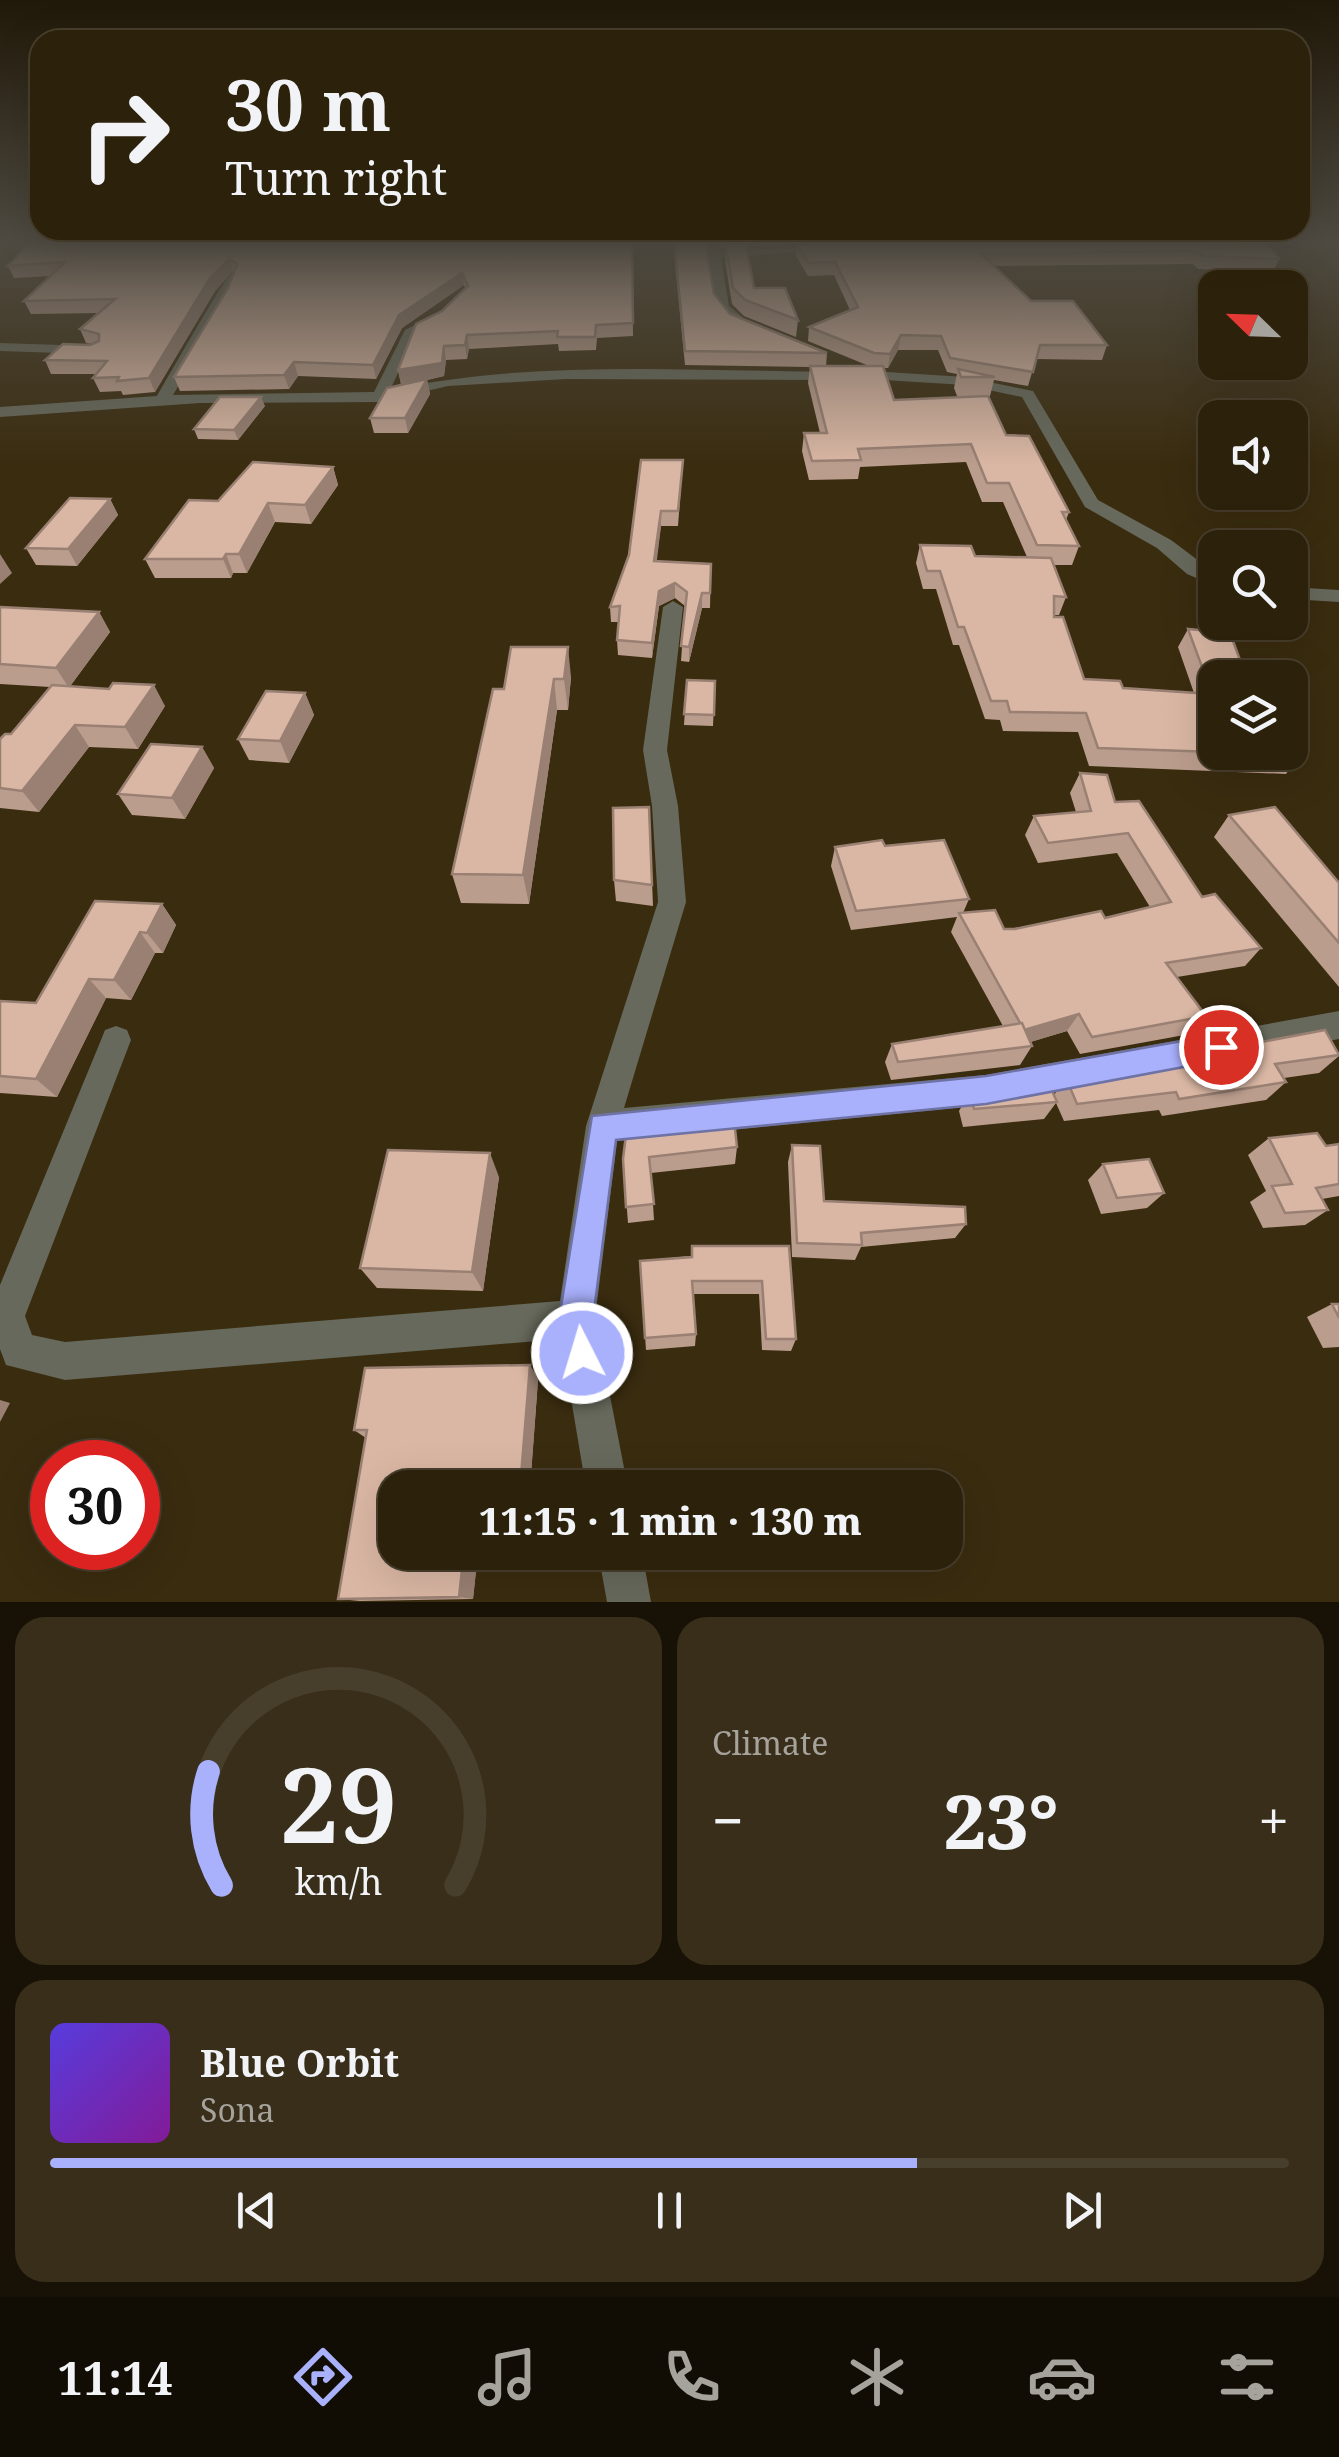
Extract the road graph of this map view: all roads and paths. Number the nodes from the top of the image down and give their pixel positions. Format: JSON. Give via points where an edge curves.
{"nodes":[{"id":1,"x":212,"y":317,"type":"edge"},
{"id":2,"x":435,"y":317,"type":"edge"},
{"id":3,"x":732,"y":317,"type":"edge"},
{"id":4,"x":768,"y":336,"type":"edge"},
{"id":5,"x":0,"y":347,"type":"edge"},
{"id":6,"x":96,"y":351,"type":"edge"},
{"id":7,"x":815,"y":356,"type":"edge"},
{"id":8,"x":870,"y":375,"type":"junction"},
{"id":9,"x":379,"y":397,"type":"junction"},
{"id":10,"x":160,"y":402,"type":"junction"},
{"id":11,"x":0,"y":412,"type":"edge"},
{"id":12,"x":1198,"y":572,"type":"edge"},
{"id":13,"x":1308,"y":594,"type":"edge"},
{"id":14,"x":1339,"y":596,"type":"edge"},
{"id":15,"x":672,"y":607,"type":"dead end"},
{"id":16,"x":1339,"y":1025,"type":"edge"},
{"id":17,"x":116,"y":1040,"type":"dead end"},
{"id":18,"x":602,"y":1126,"type":"junction"},
{"id":19,"x":576,"y":1319,"type":"junction"},
{"id":20,"x":605,"y":1470,"type":"edge"},
{"id":21,"x":623,"y":1570,"type":"edge"},
{"id":22,"x":629,"y":1602,"type":"edge"}],
"edges":[{"from":1,"to":10,"type":"street"},
{"from":2,"to":9,"type":"street","via":[[410,334]]},
{"from":3,"to":4,"type":"street"},
{"from":5,"to":6,"type":"street"},
{"from":7,"to":8,"type":"street"},
{"from":8,"to":9,"type":"street","via":[[566,375],[448,382]]},
{"from":8,"to":12,"type":"street","via":[[965,380],[1028,394],[1091,503],[1164,544]]},
{"from":9,"to":10,"type":"street"},
{"from":10,"to":11,"type":"street"},
{"from":13,"to":14,"type":"street"},
{"from":15,"to":18,"type":"street","via":[[655,750],[672,902]]},
{"from":16,"to":18,"type":"street","via":[[986,1090]]},
{"from":17,"to":19,"type":"street","via":[[6,1316],[20,1350],[65,1362]]},
{"from":18,"to":19,"type":"street"},
{"from":19,"to":20,"type":"street"},
{"from":21,"to":22,"type":"street"}]}
